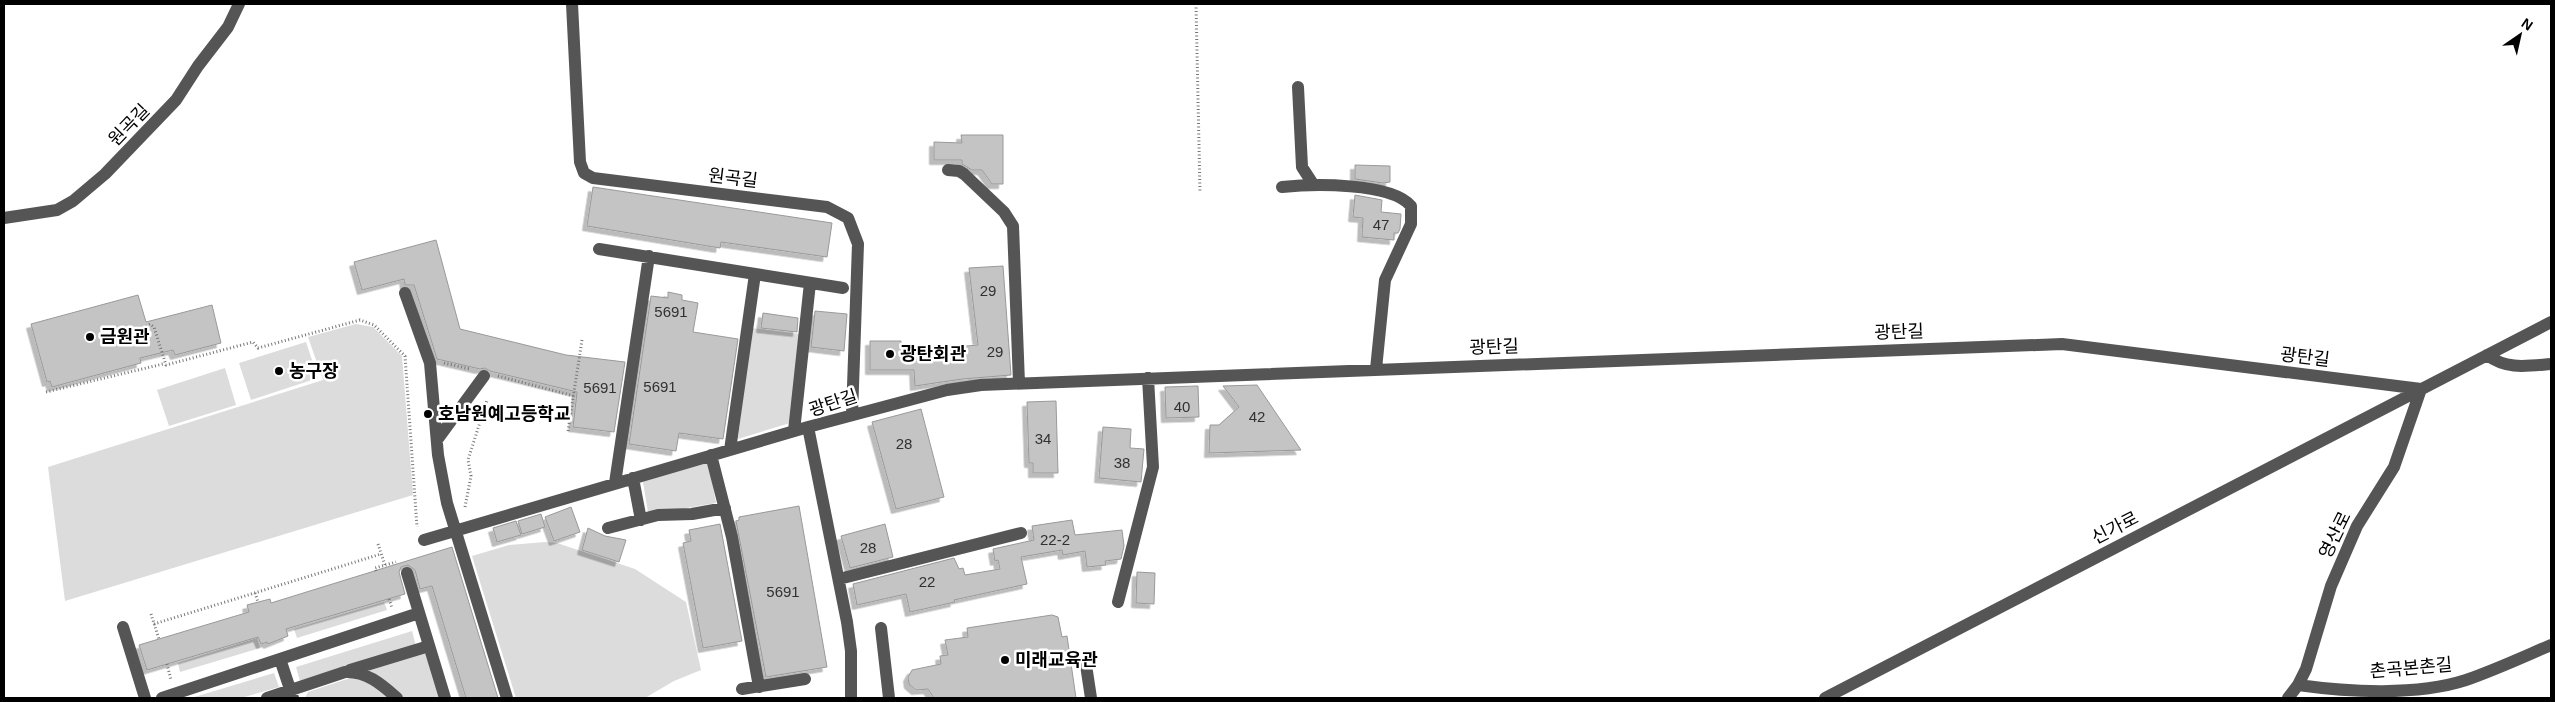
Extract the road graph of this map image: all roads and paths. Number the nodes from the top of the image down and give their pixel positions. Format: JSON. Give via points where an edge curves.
{"nodes":[{"id":1,"x":240,"y":4,"type":"edge"},
{"id":2,"x":572,"y":4,"type":"edge"},
{"id":3,"x":1196,"y":4,"type":"edge"},
{"id":4,"x":1298,"y":87,"type":"dead end"},
{"id":5,"x":948,"y":170,"type":"dead end"},
{"id":6,"x":1313,"y":184,"type":"junction"},
{"id":7,"x":1282,"y":187,"type":"dead end"},
{"id":8,"x":1200,"y":193,"type":"dead end"},
{"id":9,"x":4,"y":218,"type":"edge"},
{"id":10,"x":599,"y":249,"type":"dead end"},
{"id":11,"x":648,"y":256,"type":"junction"},
{"id":12,"x":755,"y":274,"type":"junction"},
{"id":13,"x":810,"y":283,"type":"junction"},
{"id":14,"x":843,"y":288,"type":"dead end"},
{"id":15,"x":405,"y":292,"type":"dead end"},
{"id":16,"x":2551,"y":322,"type":"edge"},
{"id":17,"x":143,"y":328,"type":"dead end"},
{"id":18,"x":582,"y":340,"type":"dead end"},
{"id":19,"x":2487,"y":355,"type":"junction"},
{"id":20,"x":443,"y":362,"type":"dead end"},
{"id":21,"x":164,"y":364,"type":"junction"},
{"id":22,"x":2551,"y":364,"type":"edge"},
{"id":23,"x":1376,"y":369,"type":"junction"},
{"id":24,"x":485,"y":374,"type":"junction"},
{"id":25,"x":1148,"y":378,"type":"junction"},
{"id":26,"x":1019,"y":384,"type":"junction"},
{"id":27,"x":2421,"y":389,"type":"junction"},
{"id":28,"x":46,"y":392,"type":"dead end"},
{"id":29,"x":488,"y":394,"type":"dead end"},
{"id":30,"x":574,"y":396,"type":"junction"},
{"id":31,"x":852,"y":414,"type":"junction"},
{"id":32,"x":808,"y":427,"type":"junction"},
{"id":33,"x":568,"y":431,"type":"dead end"},
{"id":34,"x":794,"y":431,"type":"junction"},
{"id":35,"x":437,"y":440,"type":"junction"},
{"id":36,"x":730,"y":450,"type":"junction"},
{"id":37,"x":712,"y":455,"type":"junction"},
{"id":38,"x":633,"y":478,"type":"junction"},
{"id":39,"x":615,"y":483,"type":"junction"},
{"id":40,"x":725,"y":508,"type":"junction"},
{"id":41,"x":641,"y":520,"type":"junction"},
{"id":42,"x":608,"y":528,"type":"dead end"},
{"id":43,"x":458,"y":530,"type":"junction"},
{"id":44,"x":1021,"y":533,"type":"dead end"},
{"id":45,"x":421,"y":536,"type":"joint"},
{"id":46,"x":378,"y":544,"type":"dead end"},
{"id":47,"x":381,"y":554,"type":"junction"},
{"id":48,"x":400,"y":561,"type":"dead end"},
{"id":49,"x":385,"y":566,"type":"junction"},
{"id":50,"x":376,"y":571,"type":"dead end"},
{"id":51,"x":407,"y":573,"type":"dead end"},
{"id":52,"x":839,"y":579,"type":"junction"},
{"id":53,"x":256,"y":593,"type":"junction"},
{"id":54,"x":258,"y":602,"type":"dead end"},
{"id":55,"x":1118,"y":602,"type":"dead end"},
{"id":56,"x":419,"y":613,"type":"junction"},
{"id":57,"x":151,"y":614,"type":"dead end"},
{"id":58,"x":154,"y":624,"type":"junction"},
{"id":59,"x":123,"y":626,"type":"dead end"},
{"id":60,"x":881,"y":628,"type":"dead end"},
{"id":61,"x":159,"y":639,"type":"dead end"},
{"id":62,"x":2551,"y":645,"type":"edge"},
{"id":63,"x":429,"y":646,"type":"junction"},
{"id":64,"x":280,"y":659,"type":"junction"},
{"id":65,"x":1086,"y":665,"type":"dead end"},
{"id":66,"x":345,"y":672,"type":"junction"},
{"id":67,"x":804,"y":679,"type":"dead end"},
{"id":68,"x":2298,"y":685,"type":"junction"},
{"id":69,"x":759,"y":686,"type":"junction"},
{"id":70,"x":742,"y":689,"type":"dead end"},
{"id":71,"x":291,"y":694,"type":"edge"},
{"id":72,"x":145,"y":698,"type":"edge"},
{"id":73,"x":162,"y":698,"type":"edge"},
{"id":74,"x":267,"y":698,"type":"edge"},
{"id":75,"x":397,"y":698,"type":"edge"},
{"id":76,"x":445,"y":698,"type":"edge"},
{"id":77,"x":507,"y":698,"type":"edge"},
{"id":78,"x":851,"y":698,"type":"edge"},
{"id":79,"x":890,"y":698,"type":"edge"},
{"id":80,"x":1091,"y":698,"type":"edge"},
{"id":81,"x":1825,"y":698,"type":"edge"},
{"id":82,"x":2288,"y":698,"type":"edge"}],
"edges":[{"from":1,"to":9,"type":"street","name":"원곡길","via":[[228,27],[176,100],[105,174],[57,210]]},
{"from":2,"to":31,"type":"street","name":"원곡길","via":[[580,162],[584,173],[593,178],[826,207],[848,218],[858,244]]},
{"from":3,"to":8,"type":"path"},
{"from":4,"to":6,"type":"street","via":[[1302,167]]},
{"from":5,"to":26,"type":"street","via":[[964,174],[1004,212],[1013,226]]},
{"from":6,"to":7,"type":"street"},
{"from":6,"to":23,"type":"street","via":[[1388,193],[1411,206],[1411,224],[1385,280]]},
{"from":10,"to":11,"type":"street"},
{"from":11,"to":12,"type":"street"},
{"from":11,"to":39,"type":"street"},
{"from":12,"to":13,"type":"street"},
{"from":12,"to":36,"type":"street"},
{"from":13,"to":14,"type":"street"},
{"from":13,"to":34,"type":"street"},
{"from":15,"to":35,"type":"street","via":[[430,363]]},
{"from":16,"to":19,"type":"street","name":"신가로"},
{"from":17,"to":21,"type":"path","via":[[150,324],[154,326]]},
{"from":18,"to":30,"type":"path"},
{"from":19,"to":22,"type":"street","via":[[2498,363],[2512,366]]},
{"from":19,"to":27,"type":"street","name":"신가로"},
{"from":20,"to":24,"type":"path"},
{"from":21,"to":28,"type":"path"},
{"from":21,"to":45,"type":"path","via":[[253,342],[258,348],[357,320],[374,325],[406,358]]},
{"from":23,"to":25,"type":"street","name":"광탄길"},
{"from":23,"to":27,"type":"street","name":"광탄길","via":[[2062,344]]},
{"from":24,"to":30,"type":"path"},
{"from":24,"to":35,"type":"street"},
{"from":25,"to":26,"type":"street","name":"광탄길"},
{"from":25,"to":55,"type":"street","via":[[1153,467]]},
{"from":26,"to":31,"type":"street","name":"광탄길","via":[[947,390]]},
{"from":27,"to":68,"type":"street","name":"영산로","via":[[2394,467],[2357,526],[2331,586],[2306,669]]},
{"from":27,"to":81,"type":"street","name":"신가로"},
{"from":29,"to":43,"type":"path","via":[[468,460],[471,476]]},
{"from":30,"to":33,"type":"path"},
{"from":31,"to":32,"type":"street","name":"광탄길"},
{"from":32,"to":34,"type":"street"},
{"from":32,"to":52,"type":"street","name":"광탄길"},
{"from":34,"to":36,"type":"street"},
{"from":35,"to":43,"type":"street","via":[[447,503]]},
{"from":36,"to":37,"type":"street"},
{"from":37,"to":38,"type":"street"},
{"from":37,"to":40,"type":"street"},
{"from":38,"to":39,"type":"street"},
{"from":38,"to":41,"type":"street"},
{"from":39,"to":43,"type":"street"},
{"from":40,"to":41,"type":"street","via":[[692,514],[662,514]]},
{"from":40,"to":69,"type":"street"},
{"from":41,"to":42,"type":"street"},
{"from":43,"to":45,"type":"street"},
{"from":43,"to":77,"type":"street"},
{"from":44,"to":52,"type":"street"},
{"from":46,"to":47,"type":"path"},
{"from":47,"to":49,"type":"path"},
{"from":47,"to":53,"type":"path"},
{"from":48,"to":49,"type":"path"},
{"from":49,"to":50,"type":"path","via":[[375,568]]},
{"from":51,"to":56,"type":"street"},
{"from":52,"to":78,"type":"street","name":"광탄길","via":[[851,651]]},
{"from":53,"to":54,"type":"path"},
{"from":53,"to":58,"type":"path"},
{"from":56,"to":63,"type":"street"},
{"from":56,"to":64,"type":"street"},
{"from":57,"to":58,"type":"path"},
{"from":58,"to":61,"type":"path"},
{"from":59,"to":72,"type":"street"},
{"from":60,"to":79,"type":"street"},
{"from":62,"to":68,"type":"street","name":"촌곡본촌길","via":[[2450,684],[2352,690]]},
{"from":63,"to":66,"type":"street"},
{"from":63,"to":76,"type":"street"},
{"from":64,"to":71,"type":"street"},
{"from":64,"to":73,"type":"street"},
{"from":65,"to":80,"type":"street"},
{"from":66,"to":71,"type":"street"},
{"from":66,"to":75,"type":"street","via":[[364,674]]},
{"from":67,"to":69,"type":"street"},
{"from":68,"to":82,"type":"street","name":"영산로"},
{"from":69,"to":70,"type":"street"},
{"from":71,"to":74,"type":"street"}]}
